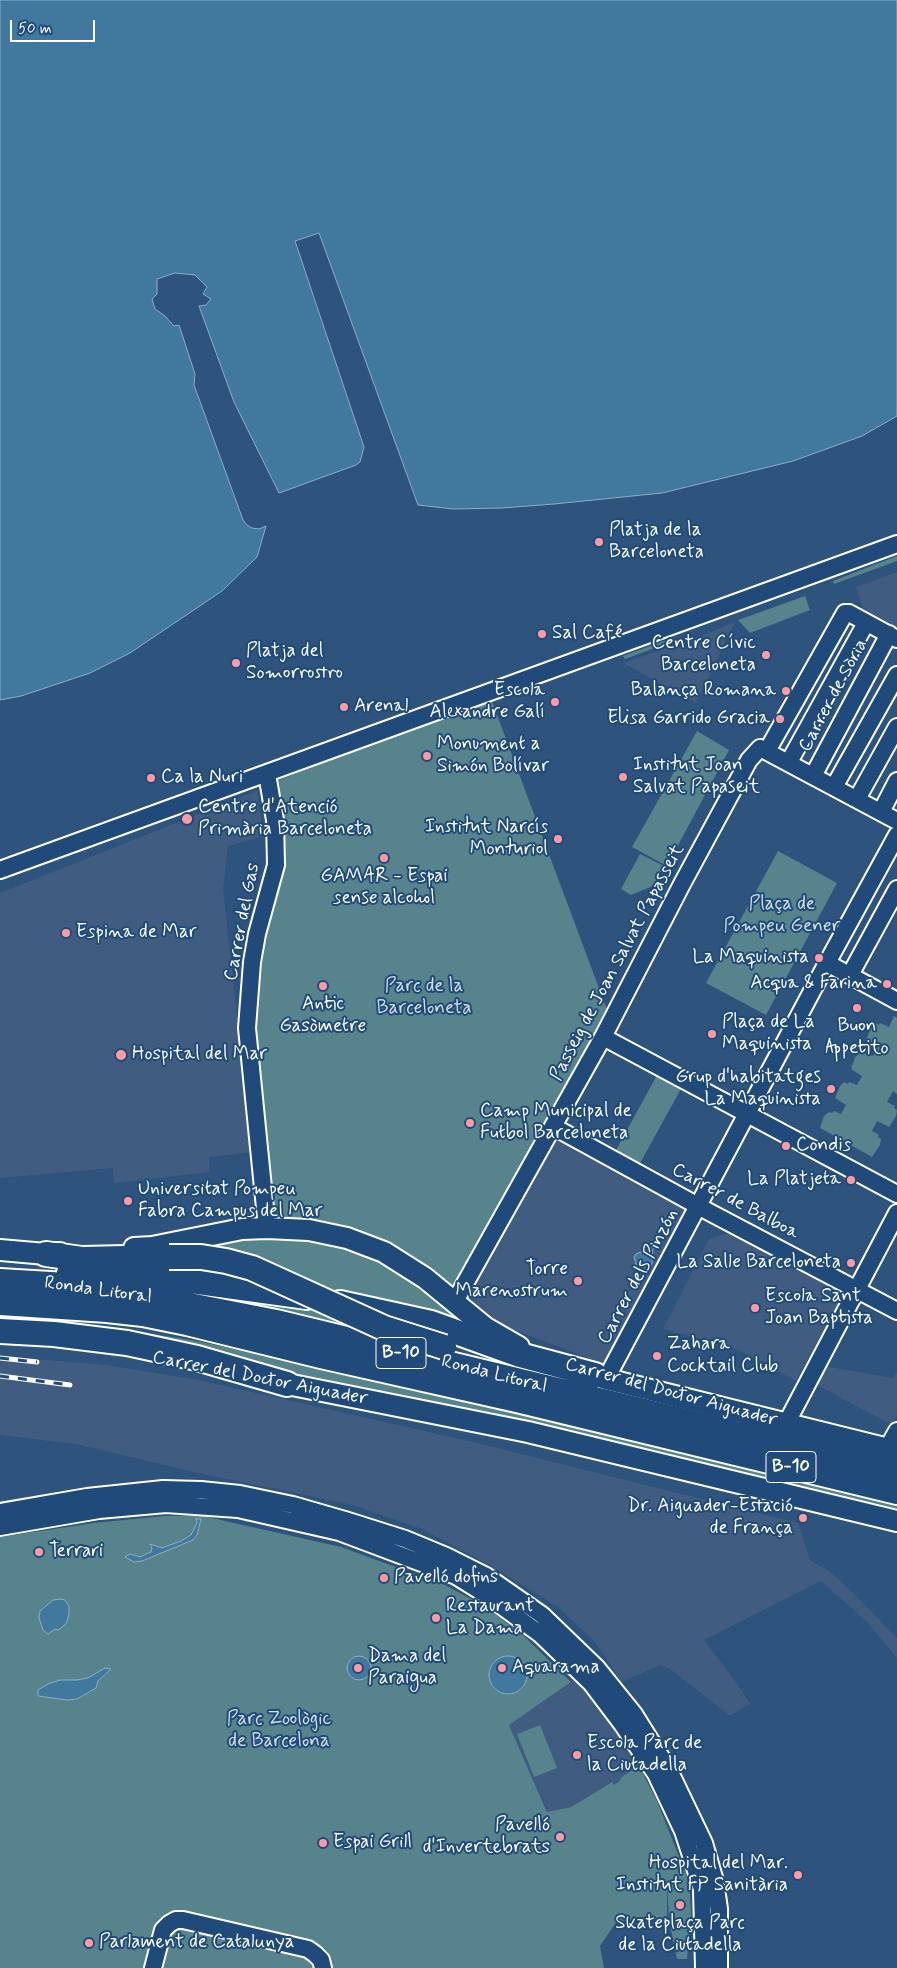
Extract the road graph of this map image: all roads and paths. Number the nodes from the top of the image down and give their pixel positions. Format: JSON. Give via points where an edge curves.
{"nodes":[{"id":1,"x":897,"y":544,"type":"edge"},
{"id":2,"x":866,"y":622,"type":"junction"},
{"id":3,"x":893,"y":636,"type":"edge"},
{"id":4,"x":897,"y":675,"type":"edge"},
{"id":5,"x":897,"y":727,"type":"edge"},
{"id":6,"x":764,"y":749,"type":"junction"},
{"id":7,"x":789,"y":762,"type":"junction"},
{"id":8,"x":267,"y":774,"type":"junction"},
{"id":9,"x":813,"y":776,"type":"junction"},
{"id":10,"x":897,"y":781,"type":"edge"},
{"id":11,"x":834,"y":788,"type":"junction"},
{"id":12,"x":857,"y":799,"type":"junction"},
{"id":13,"x":881,"y":812,"type":"junction"},
{"id":14,"x":897,"y":821,"type":"edge"},
{"id":15,"x":897,"y":835,"type":"edge"},
{"id":16,"x":0,"y":870,"type":"edge"},
{"id":17,"x":897,"y":889,"type":"edge"},
{"id":18,"x":827,"y":963,"type":"junction"},
{"id":19,"x":850,"y":975,"type":"junction"},
{"id":20,"x":897,"y":1001,"type":"edge"},
{"id":21,"x":603,"y":1037,"type":"junction"},
{"id":22,"x":747,"y":1114,"type":"junction"},
{"id":23,"x":554,"y":1127,"type":"junction"},
{"id":24,"x":897,"y":1194,"type":"edge"},
{"id":25,"x":699,"y":1206,"type":"junction"},
{"id":26,"x":897,"y":1213,"type":"edge"},
{"id":27,"x":267,"y":1228,"type":"junction"},
{"id":28,"x":0,"y":1250,"type":"edge"},
{"id":29,"x":46,"y":1254,"type":"junction"},
{"id":30,"x":0,"y":1273,"type":"edge"},
{"id":31,"x":0,"y":1281,"type":"edge"},
{"id":32,"x":856,"y":1289,"type":"junction"},
{"id":33,"x":0,"y":1303,"type":"edge"},
{"id":34,"x":454,"y":1303,"type":"junction"},
{"id":35,"x":897,"y":1311,"type":"edge"},
{"id":36,"x":0,"y":1318,"type":"edge"},
{"id":37,"x":0,"y":1331,"type":"edge"},
{"id":38,"x":0,"y":1342,"type":"edge"},
{"id":39,"x":321,"y":1356,"type":"junction"},
{"id":40,"x":287,"y":1384,"type":"junction"},
{"id":41,"x":601,"y":1385,"type":"junction"},
{"id":42,"x":786,"y":1424,"type":"junction"},
{"id":43,"x":897,"y":1431,"type":"edge"},
{"id":44,"x":892,"y":1450,"type":"edge"},
{"id":45,"x":897,"y":1472,"type":"edge"},
{"id":46,"x":897,"y":1492,"type":"edge"},
{"id":47,"x":0,"y":1512,"type":"edge"},
{"id":48,"x":897,"y":1521,"type":"edge"},
{"id":49,"x":0,"y":1527,"type":"edge"},
{"id":50,"x":324,"y":1967,"type":"edge"},
{"id":51,"x":153,"y":1968,"type":"edge"},
{"id":52,"x":704,"y":1968,"type":"edge"},
{"id":53,"x":719,"y":1968,"type":"edge"}],
"edges":[{"from":1,"to":8,"type":"street"},
{"from":2,"to":3,"type":"street"},
{"from":2,"to":6,"type":"street","name":"Passeig de Joan Salvat Papasseit","via":[[845,613]]},
{"from":2,"to":7,"type":"street"},
{"from":3,"to":9,"type":"street","name":"Carrer de Sòria"},
{"from":4,"to":11,"type":"street"},
{"from":5,"to":12,"type":"street"},
{"from":6,"to":7,"type":"street"},
{"from":6,"to":21,"type":"street","name":"Passeig de Joan Salvat Papasseit","via":[[749,760]]},
{"from":7,"to":9,"type":"street"},
{"from":8,"to":16,"type":"street"},
{"from":8,"to":27,"type":"street","name":"Carrer del Gas","via":[[275,820],[276,865],[252,962],[247,1028]]},
{"from":9,"to":11,"type":"street"},
{"from":10,"to":13,"type":"street"},
{"from":11,"to":12,"type":"street"},
{"from":12,"to":13,"type":"street"},
{"from":13,"to":14,"type":"street"},
{"from":15,"to":18,"type":"street","name":"Carrer dels Pinzón"},
{"from":17,"to":19,"type":"street"},
{"from":18,"to":19,"type":"street"},
{"from":18,"to":22,"type":"street","name":"Carrer dels Pinzón"},
{"from":19,"to":20,"type":"street"},
{"from":21,"to":22,"type":"street"},
{"from":21,"to":23,"type":"street","name":"Passeig de Joan Salvat Papasseit"},
{"from":22,"to":24,"type":"street"},
{"from":22,"to":25,"type":"street","name":"Carrer dels Pinzón"},
{"from":23,"to":25,"type":"street","name":"Carrer de Balboa"},
{"from":23,"to":34,"type":"street","name":"Passeig de Joan Salvat Papasseit"},
{"from":25,"to":32,"type":"street","name":"Carrer de Balboa"},
{"from":25,"to":41,"type":"street","name":"Carrer dels Pinzón"},
{"from":26,"to":32,"type":"street"},
{"from":27,"to":29,"type":"main road","name":"Carrer del Doctor Aiguader","via":[[242,1229],[152,1247]]},
{"from":27,"to":34,"type":"main road","name":"Carrer del Doctor Aiguader","via":[[309,1230],[347,1238],[384,1252],[425,1278]]},
{"from":28,"to":29,"type":"main road","name":"Carrer del Doctor Aiguader"},
{"from":29,"to":41,"type":"highway","bridge":true,"via":[[82,1259],[169,1257],[226,1261],[252,1268],[384,1328],[524,1372]]},
{"from":30,"to":41,"type":"highway","via":[[107,1273],[280,1292],[431,1323]]},
{"from":31,"to":41,"type":"highway","name":"Ronda Litoral","number":"B-10","via":[[67,1285],[138,1295]]},
{"from":32,"to":35,"type":"street","name":"Carrer de Balboa"},
{"from":32,"to":42,"type":"street"},
{"from":33,"to":39,"type":"highway","name":"Ronda Litoral","number":"B-10","via":[[143,1314]]},
{"from":34,"to":41,"type":"main road","name":"Carrer del Doctor Aiguader","via":[[486,1328]]},
{"from":36,"to":39,"type":"highway","via":[[110,1322]]},
{"from":37,"to":40,"type":"highway","via":[[127,1343],[197,1358]]},
{"from":38,"to":40,"type":"main road","name":"Carrer del Doctor Aiguader","via":[[113,1352]]},
{"from":39,"to":46,"type":"highway","name":"Ronda Litoral","number":"B-10"},
{"from":40,"to":48,"type":"main road","name":"Carrer del Doctor Aiguader","via":[[528,1432]]},
{"from":41,"to":42,"type":"main road","name":"Carrer del Doctor Aiguader"},
{"from":41,"to":45,"type":"highway","name":"Ronda Litoral","number":"B-10"},
{"from":42,"to":44,"type":"main road","name":"Carrer del Doctor Aiguader"},
{"from":43,"to":44,"type":"street"},
{"from":47,"to":53,"type":"street","via":[[87,1497],[163,1489],[240,1494],[302,1508],[405,1539],[446,1556],[507,1589],[542,1615],[597,1668],[634,1714],[669,1770],[704,1842],[715,1881],[719,1909]]},
{"from":49,"to":52,"type":"street","via":[[99,1510],[166,1504],[238,1509],[339,1532],[456,1576],[485,1594],[540,1634],[591,1683],[656,1774],[683,1831],[702,1889]]},
{"from":50,"to":51,"type":"street","via":[[308,1949],[176,1920],[163,1930]]}]}
